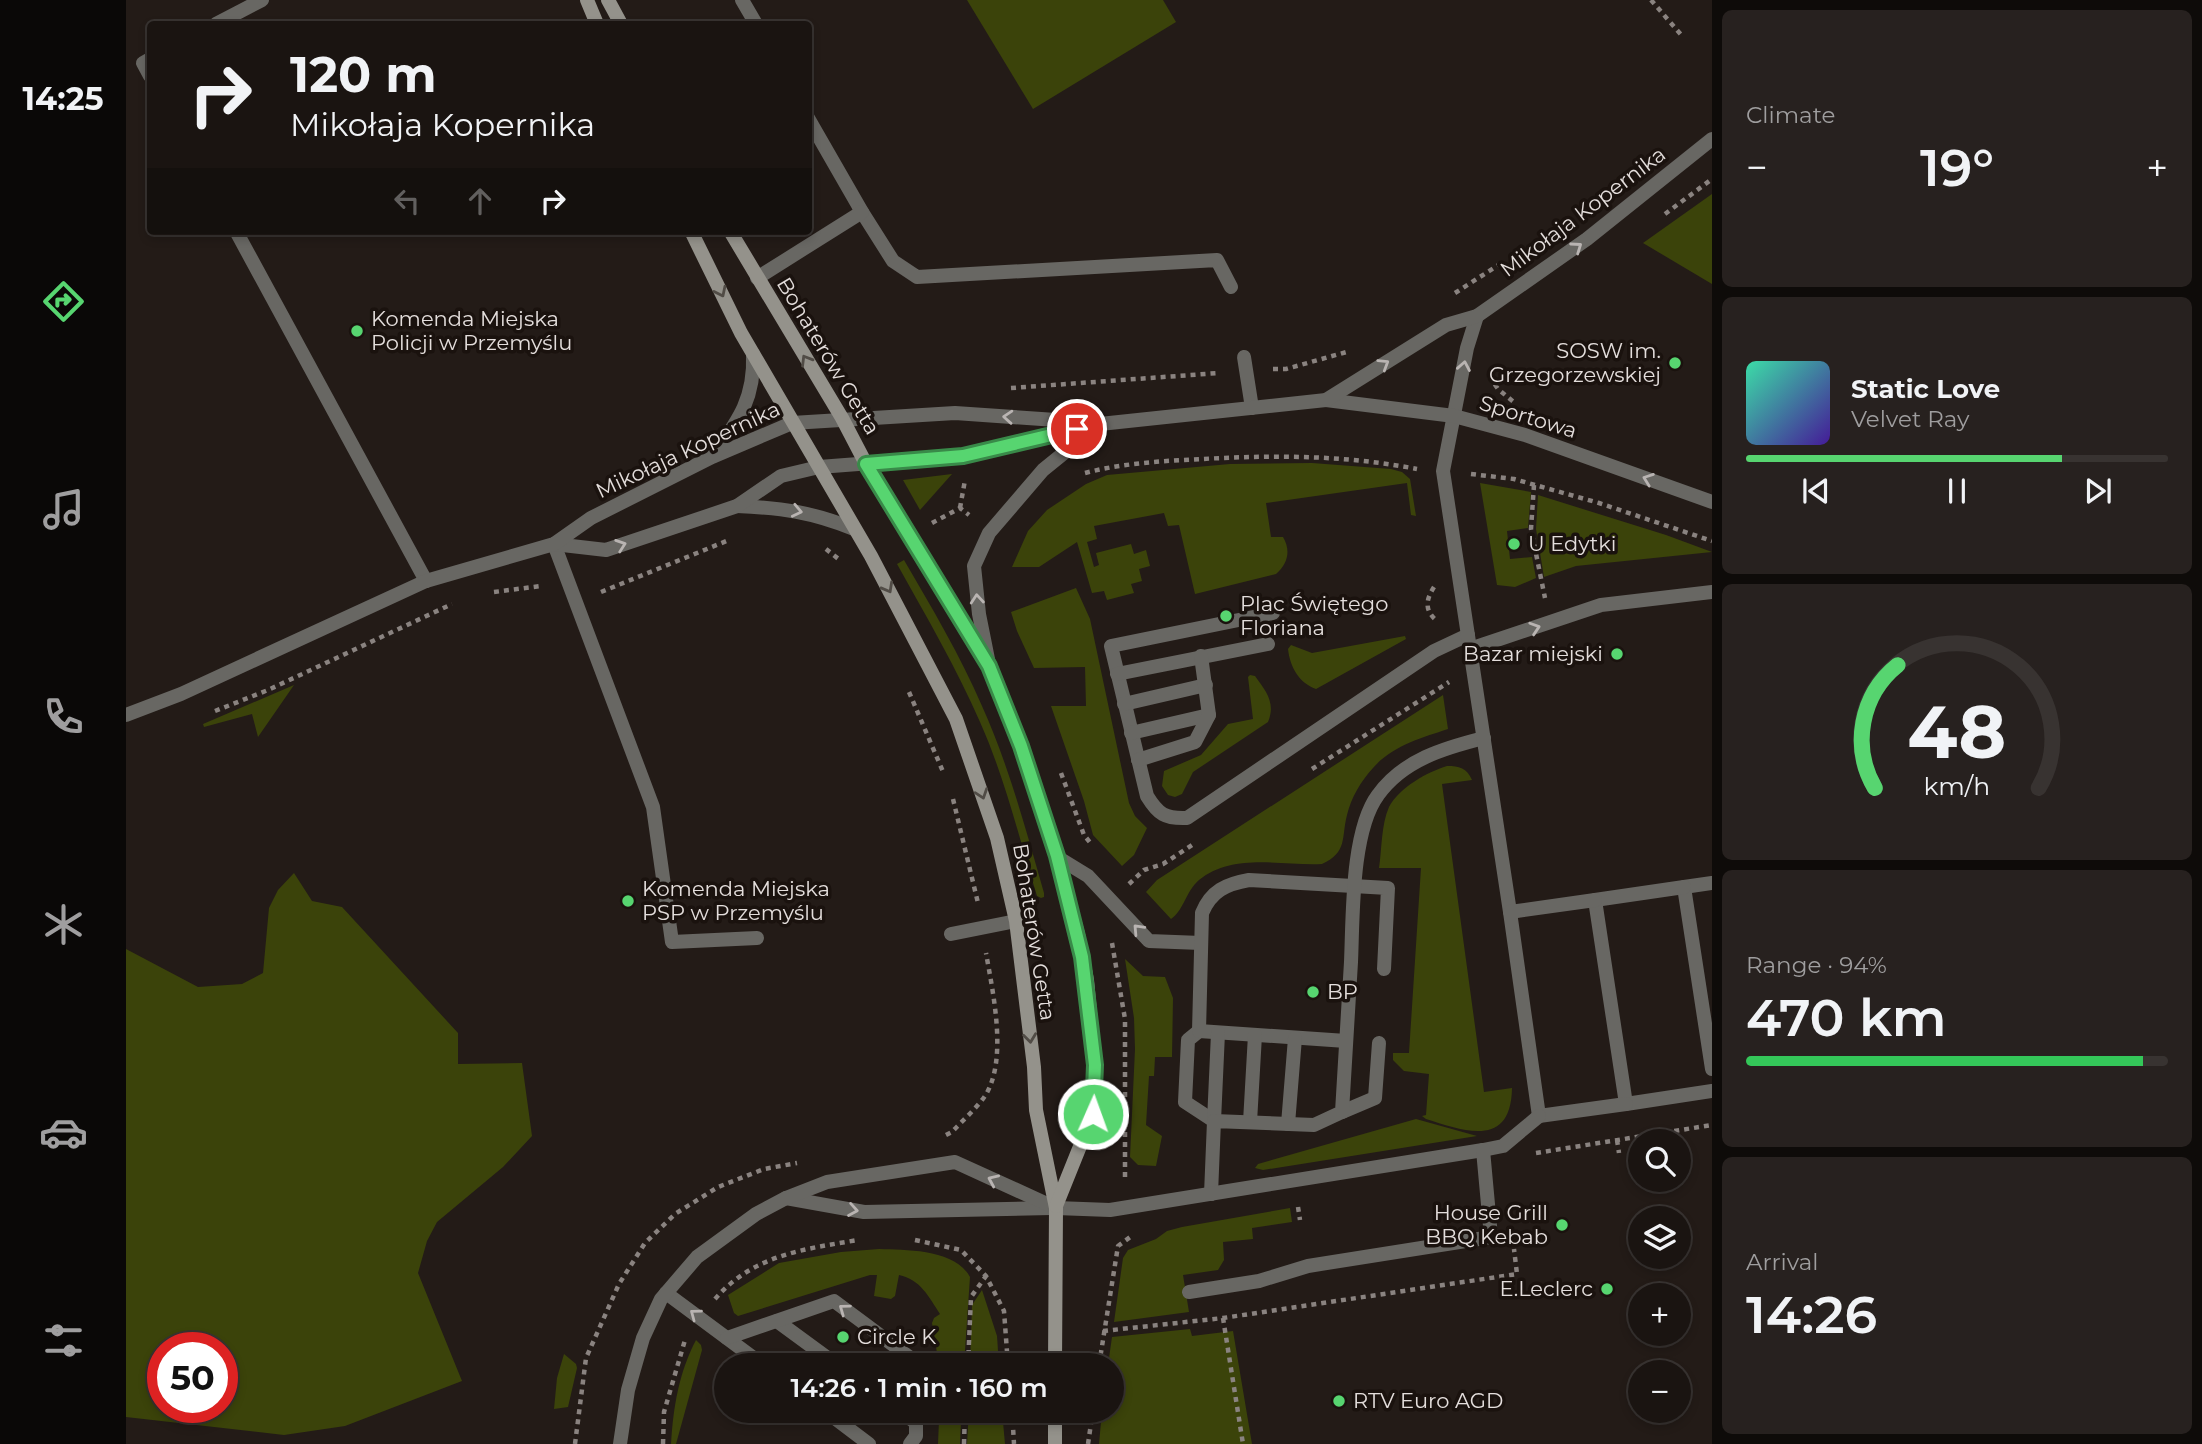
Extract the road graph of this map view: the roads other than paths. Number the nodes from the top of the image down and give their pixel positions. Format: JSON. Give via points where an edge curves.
{"nodes":[{"id":1,"x":262,"y":0,"type":"edge"},
{"id":2,"x":587,"y":0,"type":"edge"},
{"id":3,"x":608,"y":0,"type":"edge"},
{"id":4,"x":742,"y":0,"type":"edge"},
{"id":5,"x":222,"y":21,"type":"edge"},
{"id":6,"x":596,"y":21,"type":"edge"},
{"id":7,"x":619,"y":21,"type":"edge"},
{"id":8,"x":754,"y":21,"type":"edge"},
{"id":9,"x":812,"y":125,"type":"edge"},
{"id":10,"x":1712,"y":139,"type":"edge"},
{"id":11,"x":862,"y":212,"type":"junction"},
{"id":12,"x":238,"y":235,"type":"edge"},
{"id":13,"x":693,"y":235,"type":"edge"},
{"id":14,"x":732,"y":235,"type":"edge"},
{"id":15,"x":757,"y":278,"type":"junction"},
{"id":16,"x":1231,"y":287,"type":"dead end"},
{"id":17,"x":1477,"y":316,"type":"junction"},
{"id":18,"x":753,"y":354,"type":"junction"},
{"id":19,"x":1245,"y":364,"type":"road end"},
{"id":20,"x":1326,"y":400,"type":"junction"},
{"id":21,"x":1252,"y":408,"type":"junction"},
{"id":22,"x":1454,"y":416,"type":"junction"},
{"id":23,"x":842,"y":418,"type":"junction"},
{"id":24,"x":792,"y":423,"type":"junction"},
{"id":25,"x":1100,"y":424,"type":"junction"},
{"id":26,"x":712,"y":457,"type":"junction"},
{"id":27,"x":866,"y":464,"type":"junction"},
{"id":28,"x":819,"y":467,"type":"junction"},
{"id":29,"x":1712,"y":502,"type":"edge"},
{"id":30,"x":737,"y":506,"type":"junction"},
{"id":31,"x":854,"y":528,"type":"junction"},
{"id":32,"x":554,"y":544,"type":"junction"},
{"id":33,"x":426,"y":581,"type":"junction"},
{"id":34,"x":1712,"y":592,"type":"edge"},
{"id":35,"x":1273,"y":613,"type":"dead end"},
{"id":36,"x":1469,"y":642,"type":"junction"},
{"id":37,"x":1268,"y":643,"type":"dead end"},
{"id":38,"x":1201,"y":656,"type":"junction"},
{"id":39,"x":989,"y":666,"type":"junction"},
{"id":40,"x":1117,"y":674,"type":"junction"},
{"id":41,"x":1206,"y":685,"type":"junction"},
{"id":42,"x":1124,"y":704,"type":"junction"},
{"id":43,"x":126,"y":715,"type":"edge"},
{"id":44,"x":1209,"y":715,"type":"junction"},
{"id":45,"x":1131,"y":733,"type":"junction"},
{"id":46,"x":1484,"y":737,"type":"junction"},
{"id":47,"x":1138,"y":760,"type":"junction"},
{"id":48,"x":1057,"y":856,"type":"junction"},
{"id":49,"x":1712,"y":883,"type":"edge"},
{"id":50,"x":1354,"y":886,"type":"junction"},
{"id":51,"x":1684,"y":887,"type":"junction"},
{"id":52,"x":1595,"y":900,"type":"junction"},
{"id":53,"x":1510,"y":912,"type":"junction"},
{"id":54,"x":1016,"y":922,"type":"junction"},
{"id":55,"x":951,"y":934,"type":"dead end"},
{"id":56,"x":757,"y":938,"type":"dead end"},
{"id":57,"x":1200,"y":943,"type":"junction"},
{"id":58,"x":1384,"y":969,"type":"dead end"},
{"id":59,"x":1199,"y":1031,"type":"junction"},
{"id":60,"x":1218,"y":1033,"type":"junction"},
{"id":61,"x":1255,"y":1035,"type":"junction"},
{"id":62,"x":1295,"y":1038,"type":"junction"},
{"id":63,"x":1346,"y":1041,"type":"junction"},
{"id":64,"x":1379,"y":1043,"type":"dead end"},
{"id":65,"x":1712,"y":1069,"type":"edge"},
{"id":66,"x":1712,"y":1091,"type":"edge"},
{"id":67,"x":1626,"y":1104,"type":"junction"},
{"id":68,"x":1342,"y":1112,"type":"junction"},
{"id":69,"x":1539,"y":1116,"type":"junction"},
{"id":70,"x":1214,"y":1121,"type":"junction"},
{"id":71,"x":1250,"y":1122,"type":"junction"},
{"id":72,"x":1288,"y":1124,"type":"junction"},
{"id":73,"x":1483,"y":1150,"type":"junction"},
{"id":74,"x":1211,"y":1194,"type":"junction"},
{"id":75,"x":786,"y":1198,"type":"junction"},
{"id":76,"x":1056,"y":1208,"type":"junction"},
{"id":77,"x":1189,"y":1292,"type":"dead end"},
{"id":78,"x":666,"y":1293,"type":"junction"},
{"id":79,"x":777,"y":1321,"type":"junction"},
{"id":80,"x":727,"y":1338,"type":"junction"},
{"id":81,"x":747,"y":1353,"type":"edge"},
{"id":82,"x":821,"y":1353,"type":"edge"},
{"id":83,"x":904,"y":1353,"type":"edge"},
{"id":84,"x":1055,"y":1353,"type":"edge"},
{"id":85,"x":841,"y":1423,"type":"edge"},
{"id":86,"x":916,"y":1423,"type":"edge"},
{"id":87,"x":1055,"y":1423,"type":"edge"},
{"id":88,"x":620,"y":1444,"type":"edge"},
{"id":89,"x":869,"y":1444,"type":"edge"},
{"id":90,"x":911,"y":1444,"type":"edge"},
{"id":91,"x":1055,"y":1444,"type":"edge"}],
"edges":[{"from":1,"to":5,"type":"street"},
{"from":2,"to":6,"type":"main road"},
{"from":3,"to":7,"type":"main road"},
{"from":4,"to":8,"type":"street"},
{"from":9,"to":11,"type":"street"},
{"from":17,"to":10,"type":"street","name":"Mikołaja Kopernika","one_way":true,"via":[[1587,239]]},
{"from":11,"to":15,"type":"street"},
{"from":11,"to":16,"type":"street","via":[[893,261],[917,277],[1217,260]]},
{"from":12,"to":33,"type":"street"},
{"from":13,"to":18,"type":"main road","name":"Bohaterów Getta","one_way":true},
{"from":14,"to":15,"type":"main road","name":"Bohaterów Getta"},
{"from":23,"to":15,"type":"main road","name":"Bohaterów Getta","one_way":true},
{"from":20,"to":17,"type":"street","name":"Mikołaja Kopernika","one_way":true,"via":[[1446,325]]},
{"from":22,"to":17,"type":"street","one_way":true},
{"from":18,"to":24,"type":"main road","name":"Bohaterów Getta"},
{"from":18,"to":26,"type":"street","via":[[750,393]]},
{"from":19,"to":21,"type":"street"},
{"from":20,"to":21,"type":"street","name":"Mikołaja Kopernika"},
{"from":20,"to":22,"type":"street","name":"Sportowa"},
{"from":21,"to":25,"type":"street","name":"Mikołaja Kopernika"},
{"from":29,"to":22,"type":"street","name":"Sportowa","one_way":true,"via":[[1525,435]]},
{"from":22,"to":36,"type":"street","via":[[1443,471]]},
{"from":23,"to":24,"type":"street","name":"Mikołaja Kopernika"},
{"from":25,"to":23,"type":"street","name":"Mikołaja Kopernika","one_way":true,"via":[[956,413]]},
{"from":23,"to":27,"type":"main road","name":"Bohaterów Getta"},
{"from":24,"to":26,"type":"street","name":"Mikołaja Kopernika"},
{"from":24,"to":28,"type":"main road","name":"Bohaterów Getta"},
{"from":25,"to":27,"type":"street","name":"Mikołaja Kopernika","via":[[963,456]]},
{"from":39,"to":25,"type":"street","one_way":true,"via":[[974,566],[989,533],[1043,470]]},
{"from":26,"to":32,"type":"street","name":"Mikołaja Kopernika","via":[[591,518]]},
{"from":27,"to":28,"type":"street","name":"Mikołaja Kopernika"},
{"from":27,"to":39,"type":"main road","name":"Bohaterów Getta"},
{"from":28,"to":30,"type":"street","name":"Mikołaja Kopernika","via":[[781,476]]},
{"from":28,"to":31,"type":"main road","name":"Bohaterów Getta"},
{"from":30,"to":31,"type":"street","name":"Mikołaja Kopernika","one_way":true,"via":[[786,509]]},
{"from":32,"to":30,"type":"street","name":"Mikołaja Kopernika","one_way":true,"via":[[606,550]]},
{"from":31,"to":54,"type":"main road","name":"Bohaterów Getta","one_way":true,"via":[[956,719],[997,838]]},
{"from":32,"to":33,"type":"street","name":"Mikołaja Kopernika"},
{"from":32,"to":56,"type":"street","via":[[653,807],[672,942]]},
{"from":33,"to":43,"type":"street","name":"Mikołaja Kopernika"},
{"from":36,"to":34,"type":"street","one_way":true,"via":[[1601,606]]},
{"from":35,"to":40,"type":"street","via":[[1111,646]]},
{"from":36,"to":46,"type":"street"},
{"from":36,"to":47,"type":"street","via":[[1434,651],[1186,818],[1172,819],[1156,811]]},
{"from":37,"to":38,"type":"street"},
{"from":38,"to":40,"type":"street"},
{"from":38,"to":41,"type":"street"},
{"from":39,"to":48,"type":"main road","name":"Bohaterów Getta"},
{"from":40,"to":42,"type":"street"},
{"from":41,"to":42,"type":"street"},
{"from":41,"to":44,"type":"street"},
{"from":42,"to":45,"type":"street"},
{"from":44,"to":45,"type":"street"},
{"from":44,"to":47,"type":"street","via":[[1195,741]]},
{"from":45,"to":47,"type":"street"},
{"from":46,"to":50,"type":"street","via":[[1433,752],[1400,771],[1377,795],[1364,823]]},
{"from":46,"to":53,"type":"street"},
{"from":57,"to":48,"type":"street","one_way":true,"via":[[1149,941],[1088,876]]},
{"from":48,"to":76,"type":"main road","name":"Bohaterów Getta","via":[[1087,980],[1095,1065],[1093,1114]]},
{"from":49,"to":51,"type":"street"},
{"from":50,"to":57,"type":"street","via":[[1231,883],[1207,900]]},
{"from":50,"to":58,"type":"street","via":[[1388,888]]},
{"from":50,"to":63,"type":"street"},
{"from":51,"to":52,"type":"street"},
{"from":51,"to":65,"type":"street"},
{"from":52,"to":53,"type":"street"},
{"from":52,"to":67,"type":"street"},
{"from":53,"to":69,"type":"street"},
{"from":54,"to":55,"type":"street"},
{"from":54,"to":76,"type":"main road","name":"Bohaterów Getta","one_way":true,"via":[[1035,1110]]},
{"from":57,"to":59,"type":"street"},
{"from":59,"to":60,"type":"street"},
{"from":59,"to":70,"type":"street","via":[[1188,1040],[1185,1102]]},
{"from":60,"to":61,"type":"street"},
{"from":60,"to":70,"type":"street"},
{"from":61,"to":62,"type":"street"},
{"from":61,"to":71,"type":"street"},
{"from":62,"to":63,"type":"street"},
{"from":62,"to":72,"type":"street"},
{"from":63,"to":68,"type":"street"},
{"from":64,"to":68,"type":"street","via":[[1374,1098]]},
{"from":66,"to":67,"type":"street"},
{"from":67,"to":69,"type":"street"},
{"from":68,"to":72,"type":"street","via":[[1314,1125]]},
{"from":69,"to":73,"type":"street","via":[[1503,1146]]},
{"from":70,"to":71,"type":"street"},
{"from":70,"to":74,"type":"street"},
{"from":71,"to":72,"type":"street"},
{"from":73,"to":74,"type":"street"},
{"from":73,"to":77,"type":"street","via":[[1491,1237],[1308,1266],[1259,1281]]},
{"from":74,"to":76,"type":"street","via":[[1110,1210]]},
{"from":75,"to":76,"type":"street","one_way":true,"via":[[864,1212]]},
{"from":76,"to":75,"type":"street","one_way":true,"via":[[955,1163],[827,1182]]},
{"from":75,"to":78,"type":"street","via":[[697,1256]]},
{"from":76,"to":84,"type":"main road","name":"Bohaterów Getta"},
{"from":80,"to":78,"type":"street","one_way":true},
{"from":78,"to":88,"type":"street","via":[[643,1338],[628,1390]]},
{"from":79,"to":80,"type":"street"},
{"from":79,"to":82,"type":"street"},
{"from":83,"to":79,"type":"street","one_way":true,"via":[[834,1301]]},
{"from":80,"to":81,"type":"street"},
{"from":85,"to":89,"type":"street"},
{"from":86,"to":90,"type":"street"},
{"from":87,"to":91,"type":"main road"}]}
